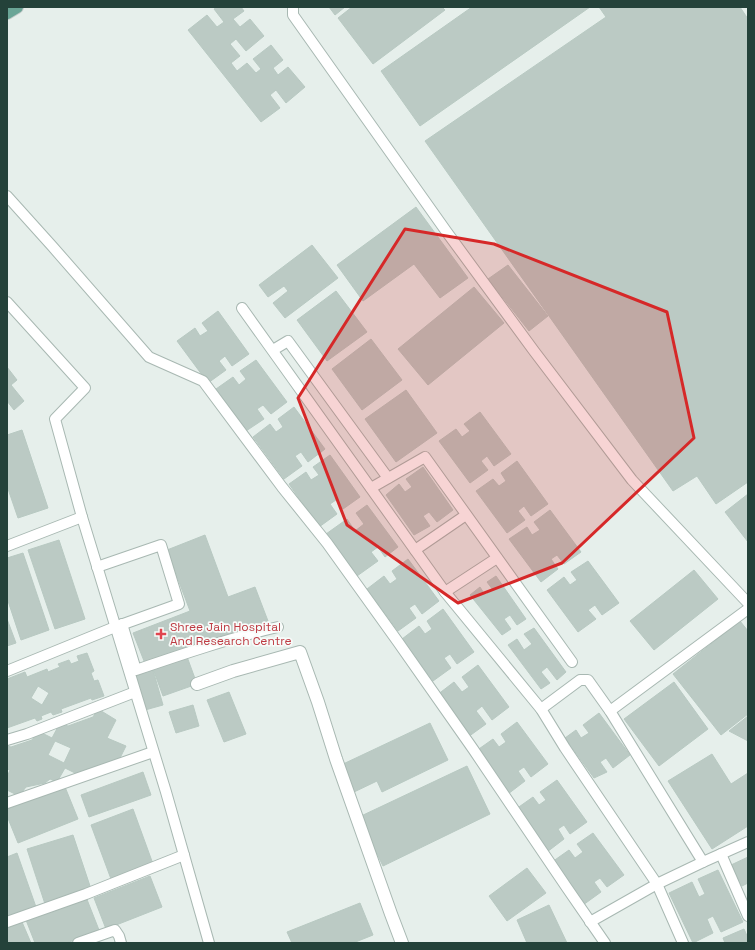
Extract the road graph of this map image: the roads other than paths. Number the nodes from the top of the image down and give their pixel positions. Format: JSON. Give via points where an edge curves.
{"nodes":[{"id":1,"x":17,"y":7,"type":"edge"},
{"id":2,"x":293,"y":7,"type":"edge"},
{"id":3,"x":7,"y":13,"type":"edge"},
{"id":4,"x":7,"y":196,"type":"edge"},
{"id":5,"x":7,"y":302,"type":"edge"},
{"id":6,"x":242,"y":308,"type":"dead end"},
{"id":7,"x":273,"y":350,"type":"junction"},
{"id":8,"x":388,"y":478,"type":"junction"},
{"id":9,"x":371,"y":488,"type":"junction"},
{"id":10,"x":466,"y":515,"type":"junction"},
{"id":11,"x":82,"y":517,"type":"junction"},
{"id":12,"x":7,"y":546,"type":"edge"},
{"id":13,"x":415,"y":550,"type":"junction"},
{"id":14,"x":497,"y":558,"type":"junction"},
{"id":15,"x":97,"y":567,"type":"junction"},
{"id":16,"x":445,"y":592,"type":"junction"},
{"id":17,"x":748,"y":603,"type":"edge"},
{"id":18,"x":748,"y":609,"type":"edge"},
{"id":19,"x":119,"y":625,"type":"junction"},
{"id":20,"x":278,"y":627,"type":"dead end"},
{"id":21,"x":572,"y":662,"type":"dead end"},
{"id":22,"x":7,"y":672,"type":"edge"},
{"id":23,"x":197,"y":684,"type":"dead end"},
{"id":24,"x":135,"y":692,"type":"junction"},
{"id":25,"x":541,"y":709,"type":"junction"},
{"id":26,"x":610,"y":711,"type":"junction"},
{"id":27,"x":7,"y":740,"type":"edge"},
{"id":28,"x":154,"y":752,"type":"junction"},
{"id":29,"x":7,"y":803,"type":"edge"},
{"id":30,"x":748,"y":842,"type":"edge"},
{"id":31,"x":721,"y":854,"type":"junction"},
{"id":32,"x":184,"y":855,"type":"junction"},
{"id":33,"x":703,"y":862,"type":"junction"},
{"id":34,"x":657,"y":884,"type":"junction"},
{"id":35,"x":748,"y":916,"type":"edge"},
{"id":36,"x":7,"y":922,"type":"edge"},
{"id":37,"x":590,"y":922,"type":"junction"},
{"id":38,"x":78,"y":943,"type":"edge"},
{"id":39,"x":121,"y":943,"type":"edge"},
{"id":40,"x":209,"y":943,"type":"edge"},
{"id":41,"x":402,"y":943,"type":"edge"},
{"id":42,"x":605,"y":943,"type":"edge"},
{"id":43,"x":683,"y":943,"type":"edge"}],
"edges":[{"from":1,"to":3,"type":"main road"},
{"from":2,"to":17,"type":"lane","via":[[293,15],[446,231],[590,425],[632,480]]},
{"from":4,"to":37,"type":"lane","via":[[149,357],[202,381],[327,543],[473,749]]},
{"from":5,"to":11,"type":"lane","via":[[85,388],[55,419]]},
{"from":6,"to":7,"type":"lane"},
{"from":7,"to":8,"type":"lane","via":[[288,341]]},
{"from":7,"to":9,"type":"lane"},
{"from":8,"to":9,"type":"lane"},
{"from":8,"to":10,"type":"lane","via":[[425,457]]},
{"from":9,"to":13,"type":"lane"},
{"from":10,"to":13,"type":"lane"},
{"from":10,"to":14,"type":"lane"},
{"from":11,"to":12,"type":"lane"},
{"from":11,"to":15,"type":"lane"},
{"from":13,"to":16,"type":"lane"},
{"from":14,"to":16,"type":"lane"},
{"from":14,"to":21,"type":"lane"},
{"from":15,"to":19,"type":"lane"},
{"from":15,"to":19,"type":"lane","via":[[161,545],[179,604]]},
{"from":16,"to":25,"type":"lane"},
{"from":18,"to":26,"type":"lane"},
{"from":19,"to":20,"type":"lane","via":[[136,670]]},
{"from":19,"to":22,"type":"lane"},
{"from":19,"to":24,"type":"lane"},
{"from":23,"to":41,"type":"street","via":[[300,652]]},
{"from":24,"to":27,"type":"lane"},
{"from":24,"to":28,"type":"lane"},
{"from":25,"to":26,"type":"lane","via":[[580,680],[588,680]]},
{"from":25,"to":34,"type":"lane"},
{"from":26,"to":33,"type":"lane"},
{"from":28,"to":29,"type":"lane"},
{"from":28,"to":32,"type":"lane"},
{"from":30,"to":31,"type":"lane"},
{"from":31,"to":33,"type":"lane"},
{"from":31,"to":35,"type":"lane"},
{"from":32,"to":36,"type":"lane"},
{"from":32,"to":40,"type":"lane"},
{"from":33,"to":34,"type":"lane"},
{"from":34,"to":37,"type":"lane"},
{"from":34,"to":43,"type":"lane"},
{"from":37,"to":42,"type":"lane"},
{"from":38,"to":39,"type":"lane","via":[[115,930]]}]}
